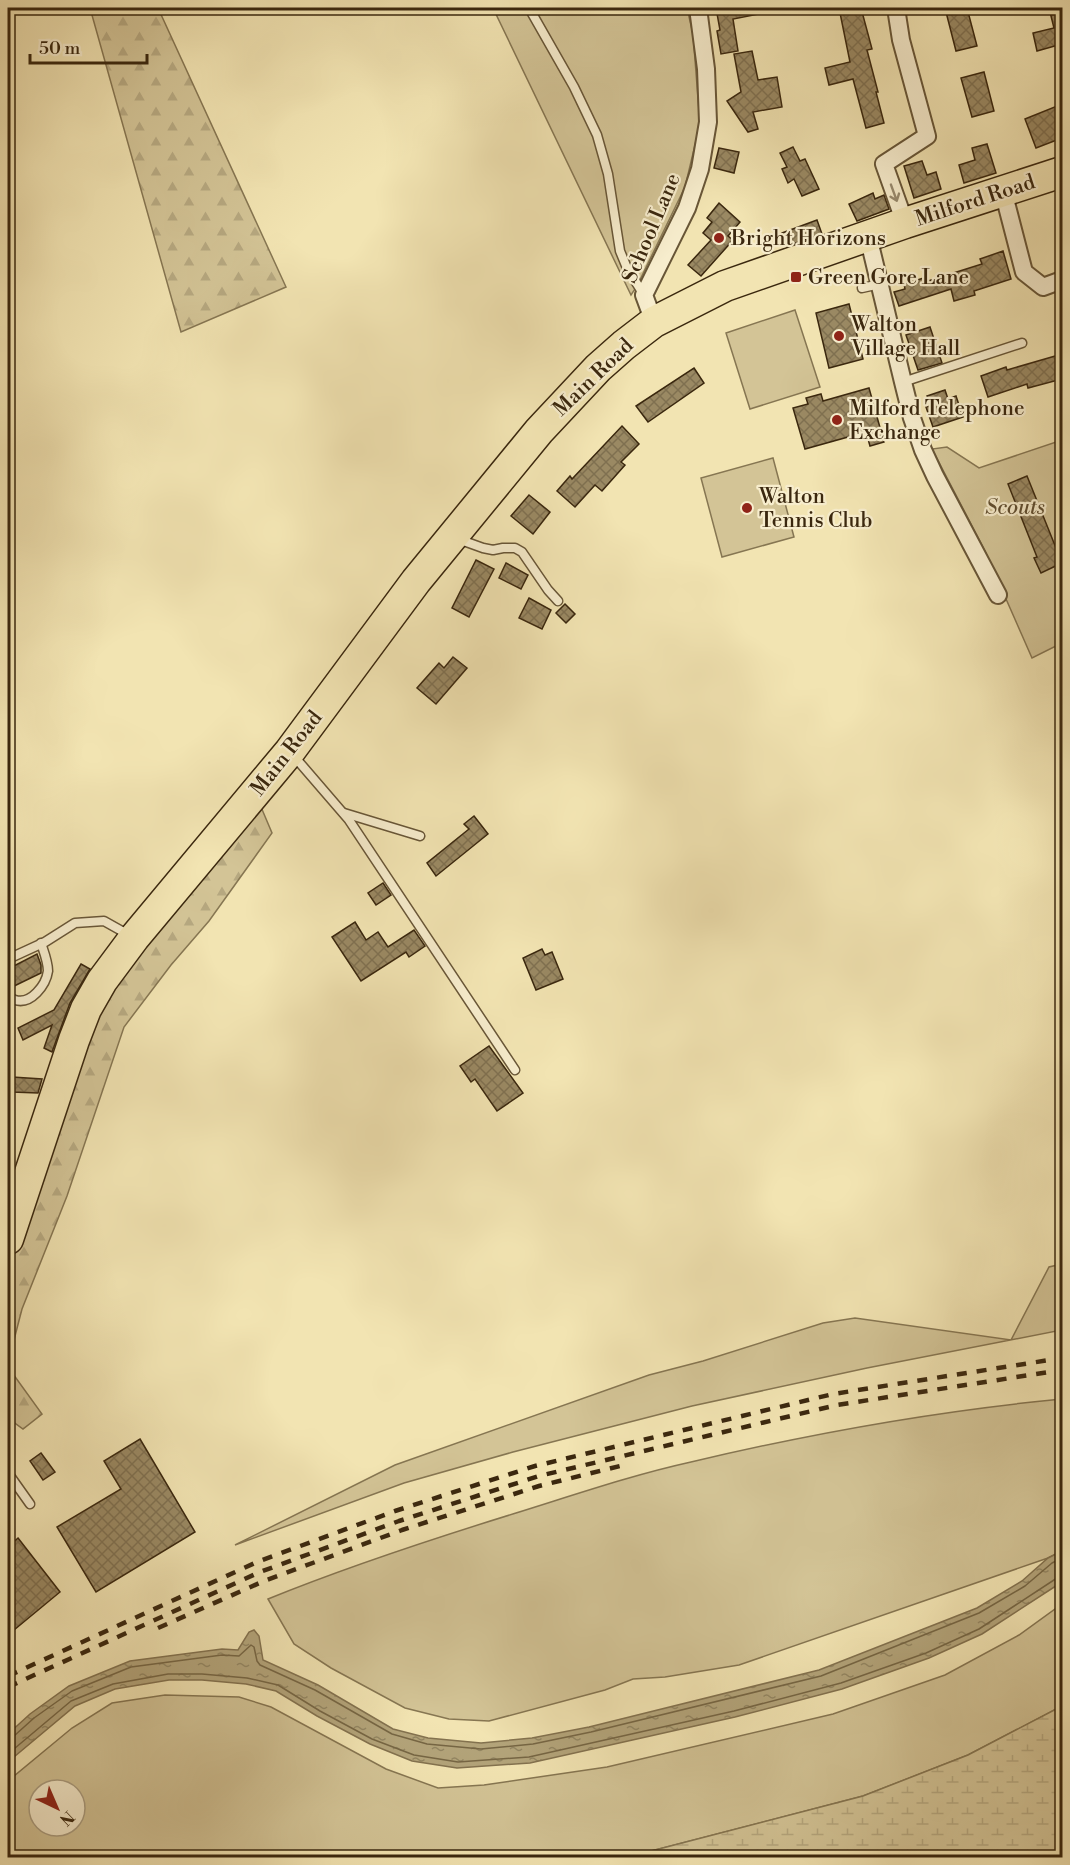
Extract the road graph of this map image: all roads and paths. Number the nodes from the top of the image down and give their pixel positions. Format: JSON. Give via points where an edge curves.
{"nodes":[{"id":1,"x":529,"y":8,"type":"edge"},
{"id":2,"x":698,"y":8,"type":"edge"},
{"id":3,"x":896,"y":8,"type":"edge"},
{"id":4,"x":1062,"y":172,"type":"edge"},
{"id":5,"x":1003,"y":190,"type":"junction"},
{"id":6,"x":905,"y":223,"type":"junction"},
{"id":7,"x":868,"y":236,"type":"junction"},
{"id":8,"x":1062,"y":280,"type":"edge"},
{"id":9,"x":880,"y":284,"type":"junction"},
{"id":10,"x":862,"y":288,"type":"dead end"},
{"id":11,"x":649,"y":309,"type":"junction"},
{"id":12,"x":1022,"y":343,"type":"dead end"},
{"id":13,"x":903,"y":382,"type":"junction"},
{"id":14,"x":452,"y":536,"type":"junction"},
{"id":15,"x":998,"y":595,"type":"dead end"},
{"id":16,"x":558,"y":601,"type":"dead end"},
{"id":17,"x":290,"y":751,"type":"junction"},
{"id":18,"x":344,"y":812,"type":"junction"},
{"id":19,"x":420,"y":836,"type":"dead end"},
{"id":20,"x":134,"y":938,"type":"junction"},
{"id":21,"x":41,"y":943,"type":"junction"},
{"id":22,"x":8,"y":959,"type":"edge"},
{"id":23,"x":8,"y":995,"type":"edge"},
{"id":24,"x":515,"y":1070,"type":"dead end"},
{"id":25,"x":8,"y":1239,"type":"edge"},
{"id":26,"x":8,"y":1473,"type":"edge"},
{"id":27,"x":30,"y":1504,"type":"dead end"}],
"edges":[{"from":1,"to":11,"type":"lane","via":[[597,135],[608,174],[620,251]]},
{"from":2,"to":11,"type":"street","name":"School Lane","via":[[708,122],[700,169]]},
{"from":3,"to":6,"type":"street","one_way":true,"via":[[927,136],[884,164]]},
{"from":4,"to":5,"type":"highway","name":"Milford Road"},
{"from":5,"to":6,"type":"highway","name":"Milford Road"},
{"from":5,"to":8,"type":"street","via":[[1024,272],[1043,287]]},
{"from":6,"to":7,"type":"highway","name":"Milford Road"},
{"from":7,"to":9,"type":"street"},
{"from":7,"to":11,"type":"highway","name":"Milford Road"},
{"from":9,"to":10,"type":"lane"},
{"from":9,"to":13,"type":"street"},
{"from":11,"to":14,"type":"highway","name":"Main Road","via":[[624,345],[562,406]]},
{"from":12,"to":13,"type":"lane"},
{"from":13,"to":15,"type":"street","via":[[935,476]]},
{"from":14,"to":16,"type":"lane","via":[[483,548],[515,548],[522,552]]},
{"from":14,"to":17,"type":"highway","name":"Main Road"},
{"from":17,"to":18,"type":"lane"},
{"from":17,"to":20,"type":"highway","name":"Main Road"},
{"from":18,"to":19,"type":"lane"},
{"from":18,"to":24,"type":"lane"},
{"from":20,"to":21,"type":"lane","via":[[104,921],[75,923]]},
{"from":20,"to":25,"type":"highway","name":"Main Road","via":[[86,1009]]},
{"from":21,"to":22,"type":"lane"},
{"from":21,"to":23,"type":"lane","via":[[48,972],[40,989],[25,1000]]},
{"from":26,"to":27,"type":"lane"}]}
